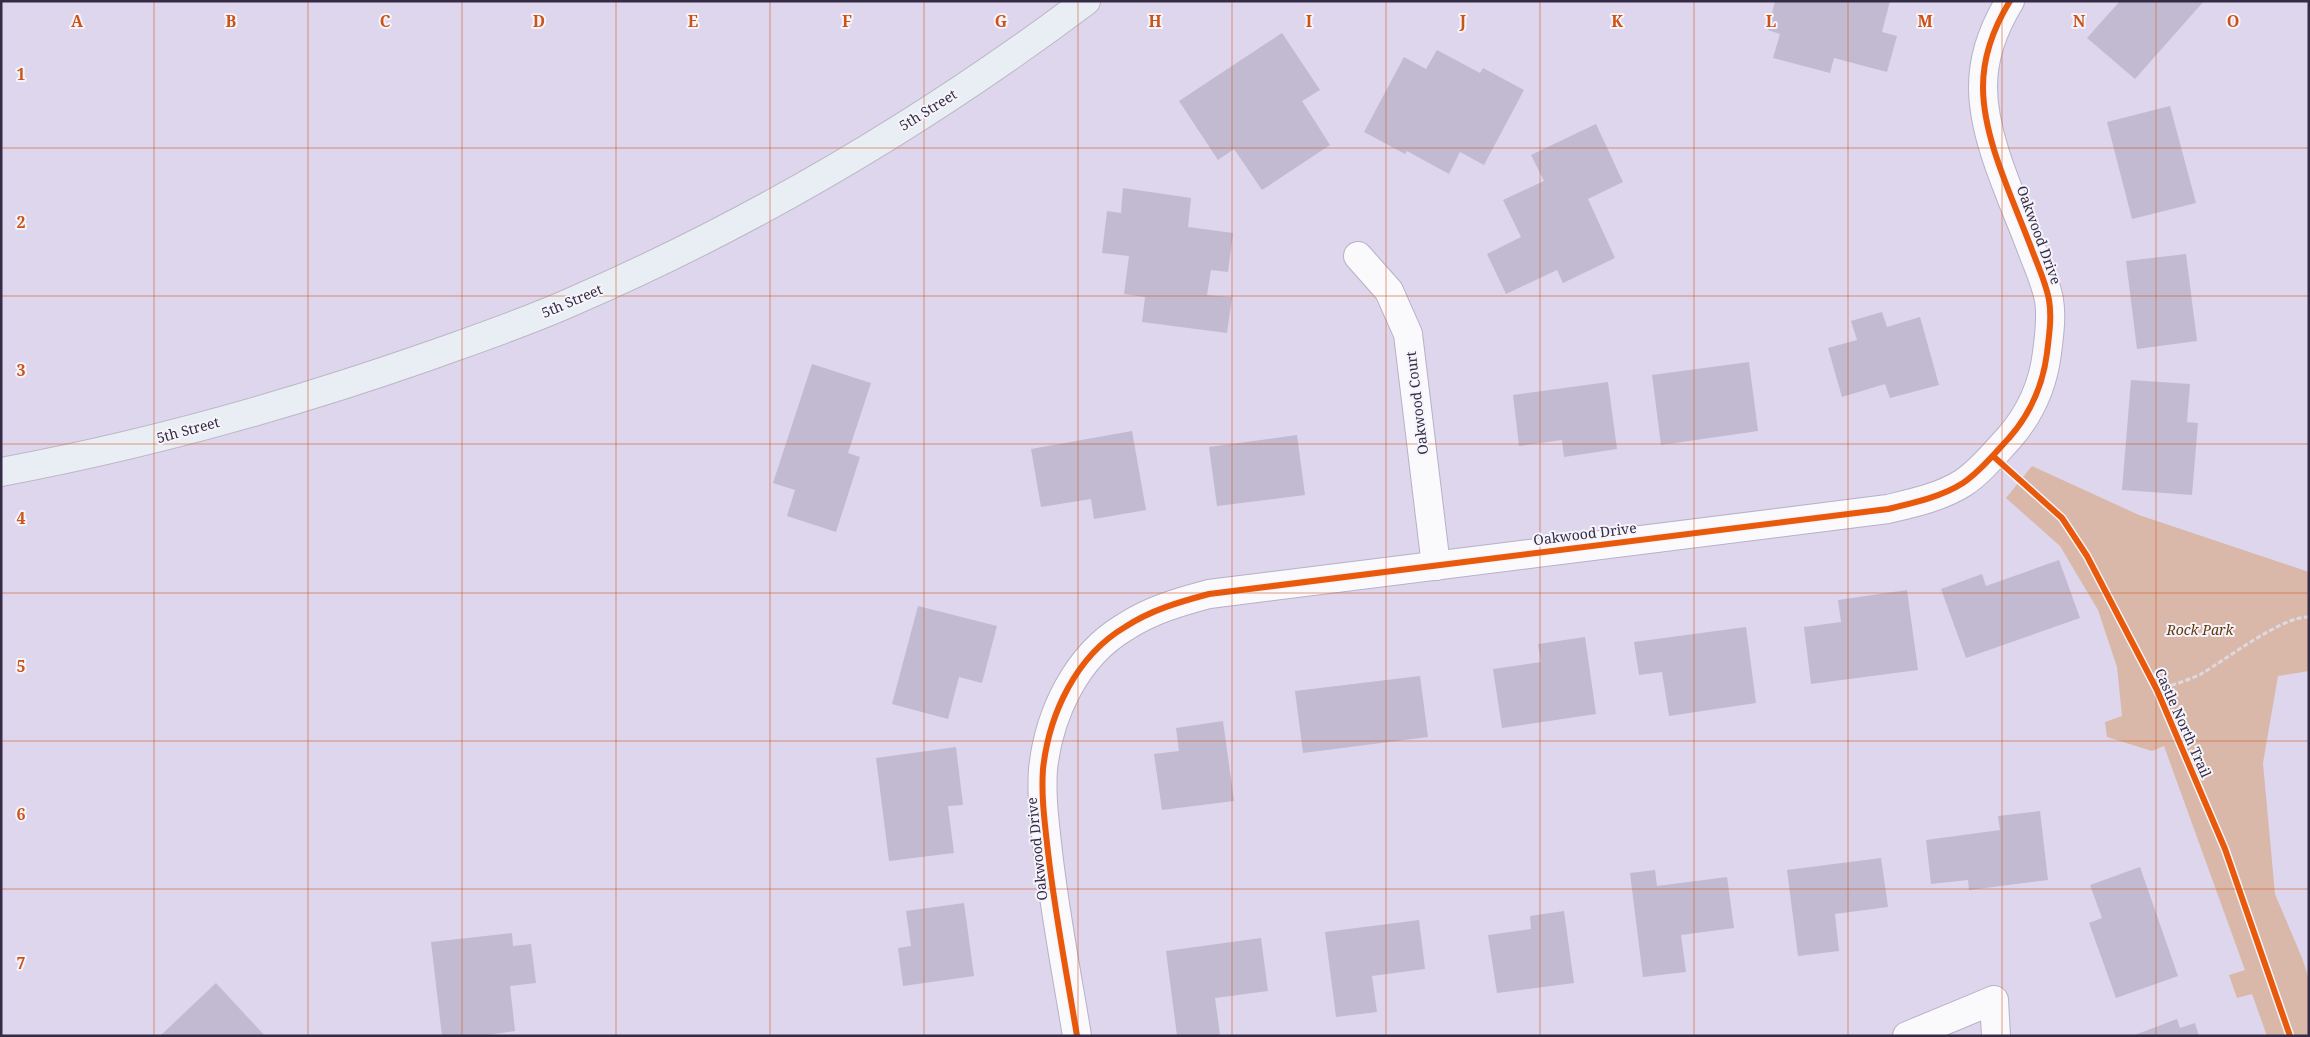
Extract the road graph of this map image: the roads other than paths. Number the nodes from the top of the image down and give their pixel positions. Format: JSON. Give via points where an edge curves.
{"nodes":[{"id":1,"x":1086,"y":1,"type":"edge"},
{"id":2,"x":2010,"y":1,"type":"edge"},
{"id":3,"x":1358,"y":256,"type":"dead end"},
{"id":4,"x":1,"y":472,"type":"edge"},
{"id":5,"x":1436,"y":566,"type":"junction"},
{"id":6,"x":1077,"y":1036,"type":"edge"},
{"id":7,"x":1907,"y":1036,"type":"edge"},
{"id":8,"x":1996,"y":1036,"type":"edge"}],
"edges":[{"from":1,"to":4,"type":"main road","name":"5th Street","via":[[949,98],[853,158],[776,202],[568,304],[381,373],[285,403],[89,455]]},
{"from":2,"to":5,"type":"street","name":"Oakwood Drive","via":[[1998,22],[1986,58],[1983,87],[1987,120],[1997,157],[2049,300],[2050,329],[2046,364],[2037,396],[2019,427],[1993,456],[1963,483],[1927,499],[1888,509]]},
{"from":3,"to":5,"type":"street","name":"Oakwood Court","via":[[1389,292],[1408,334]]},
{"from":5,"to":6,"type":"street","name":"Oakwood Drive","via":[[1209,594],[1163,607],[1124,627],[1091,654],[1069,686],[1051,726],[1043,770],[1051,879]]},
{"from":7,"to":8,"type":"street","via":[[1994,1000]]}]}
